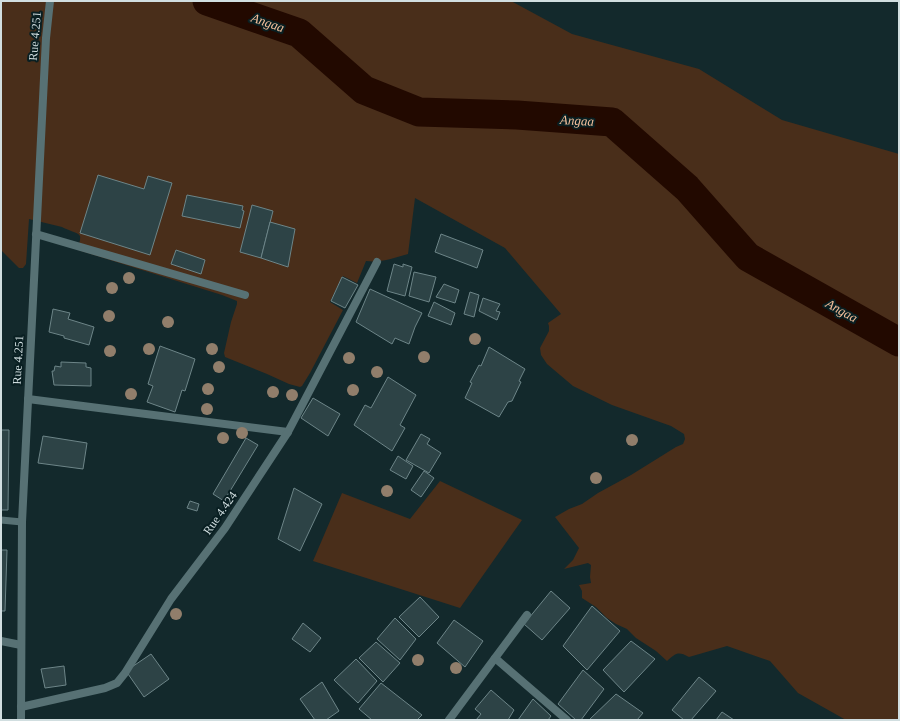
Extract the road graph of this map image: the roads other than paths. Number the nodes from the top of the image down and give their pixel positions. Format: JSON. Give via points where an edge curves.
{"nodes":[{"id":1,"x":50,"y":1,"type":"edge"},
{"id":2,"x":36,"y":234,"type":"junction"},
{"id":3,"x":377,"y":262,"type":"dead end"},
{"id":4,"x":245,"y":295,"type":"dead end"},
{"id":5,"x":28,"y":399,"type":"junction"},
{"id":6,"x":288,"y":432,"type":"junction"},
{"id":7,"x":1,"y":520,"type":"edge"},
{"id":8,"x":22,"y":522,"type":"junction"},
{"id":9,"x":527,"y":615,"type":"dead end"},
{"id":10,"x":1,"y":641,"type":"edge"},
{"id":11,"x":21,"y":645,"type":"junction"},
{"id":12,"x":495,"y":658,"type":"junction"},
{"id":13,"x":21,"y":707,"type":"junction"},
{"id":14,"x":21,"y":720,"type":"edge"},
{"id":15,"x":449,"y":720,"type":"edge"},
{"id":16,"x":567,"y":720,"type":"edge"}],
"edges":[{"from":1,"to":2,"type":"street","name":"Rue 4.251"},
{"from":2,"to":4,"type":"street"},
{"from":2,"to":5,"type":"street","name":"Rue 4.251"},
{"from":3,"to":6,"type":"street","name":"Rue 4.424"},
{"from":5,"to":6,"type":"street"},
{"from":5,"to":8,"type":"street","name":"Rue 4.251"},
{"from":6,"to":13,"type":"street","name":"Rue 4.424","via":[[225,528],[171,599],[125,673],[116,683]]},
{"from":7,"to":8,"type":"lane"},
{"from":8,"to":11,"type":"street","name":"Rue 4.251"},
{"from":9,"to":12,"type":"street"},
{"from":10,"to":11,"type":"street"},
{"from":11,"to":13,"type":"street","name":"Rue 4.251"},
{"from":12,"to":15,"type":"street"},
{"from":12,"to":16,"type":"street"},
{"from":13,"to":14,"type":"street","name":"Rue 4.251"}]}
